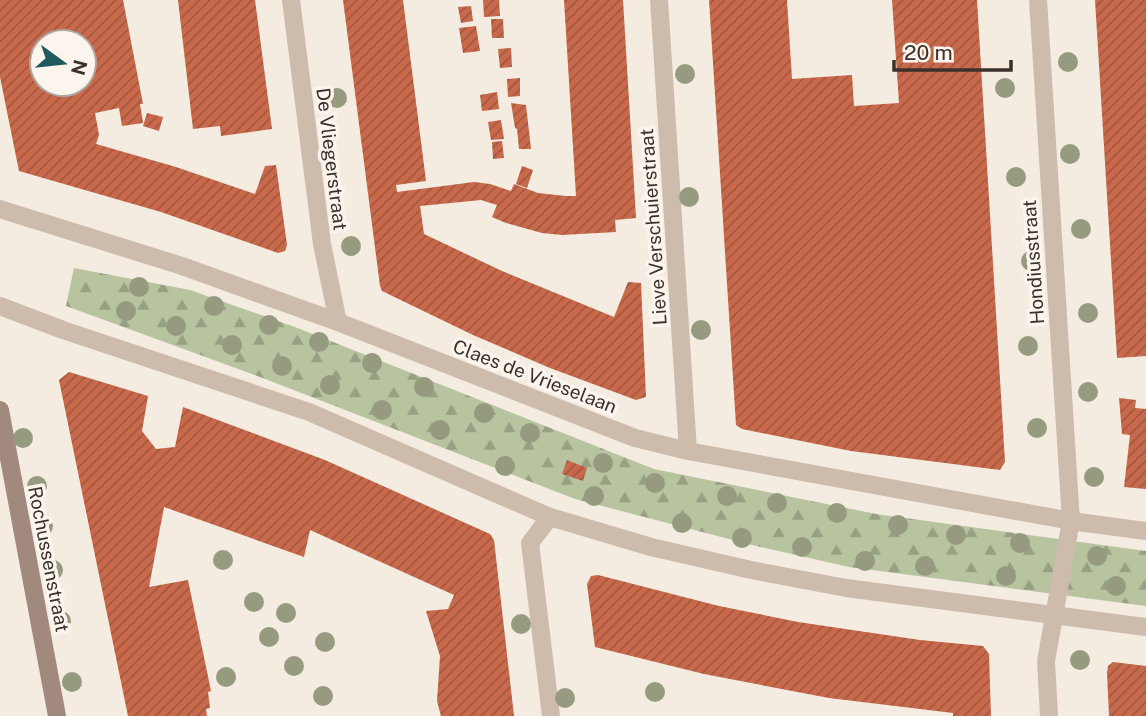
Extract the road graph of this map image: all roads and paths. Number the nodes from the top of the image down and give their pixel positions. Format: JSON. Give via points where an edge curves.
{"nodes":[{"id":1,"x":291,"y":0,"type":"edge"},
{"id":2,"x":659,"y":0,"type":"edge"},
{"id":3,"x":1038,"y":0,"type":"edge"},
{"id":4,"x":0,"y":209,"type":"edge"},
{"id":5,"x":0,"y":306,"type":"edge"},
{"id":6,"x":338,"y":322,"type":"junction"},
{"id":7,"x":0,"y":410,"type":"edge"},
{"id":8,"x":688,"y":452,"type":"junction"},
{"id":9,"x":550,"y":517,"type":"junction"},
{"id":10,"x":1071,"y":521,"type":"junction"},
{"id":11,"x":1146,"y":531,"type":"edge"},
{"id":12,"x":1055,"y":616,"type":"junction"},
{"id":13,"x":1146,"y":627,"type":"edge"},
{"id":14,"x":57,"y":716,"type":"edge"},
{"id":15,"x":551,"y":716,"type":"edge"},
{"id":16,"x":1049,"y":716,"type":"edge"}],
"edges":[{"from":1,"to":6,"type":"street","name":"De Vliegerstraat","via":[[322,244]]},
{"from":2,"to":8,"type":"street","name":"Lieve Verschuierstraat"},
{"from":3,"to":10,"type":"street","name":"Hondiusstraat"},
{"from":4,"to":6,"type":"street","name":"Claes de Vrieselaan","via":[[182,266]]},
{"from":5,"to":9,"type":"street","via":[[309,412]]},
{"from":6,"to":8,"type":"street","name":"Claes de Vrieselaan","via":[[635,438]]},
{"from":7,"to":14,"type":"street","name":"Rochussenstraat"},
{"from":8,"to":10,"type":"street","name":"Claes de Vrieselaan"},
{"from":9,"to":12,"type":"street","via":[[751,570],[846,588]]},
{"from":9,"to":15,"type":"street","via":[[530,543]]},
{"from":10,"to":11,"type":"street","name":"Claes de Vrieselaan"},
{"from":10,"to":12,"type":"street"},
{"from":12,"to":13,"type":"street"},
{"from":12,"to":16,"type":"street","via":[[1046,661]]}]}
